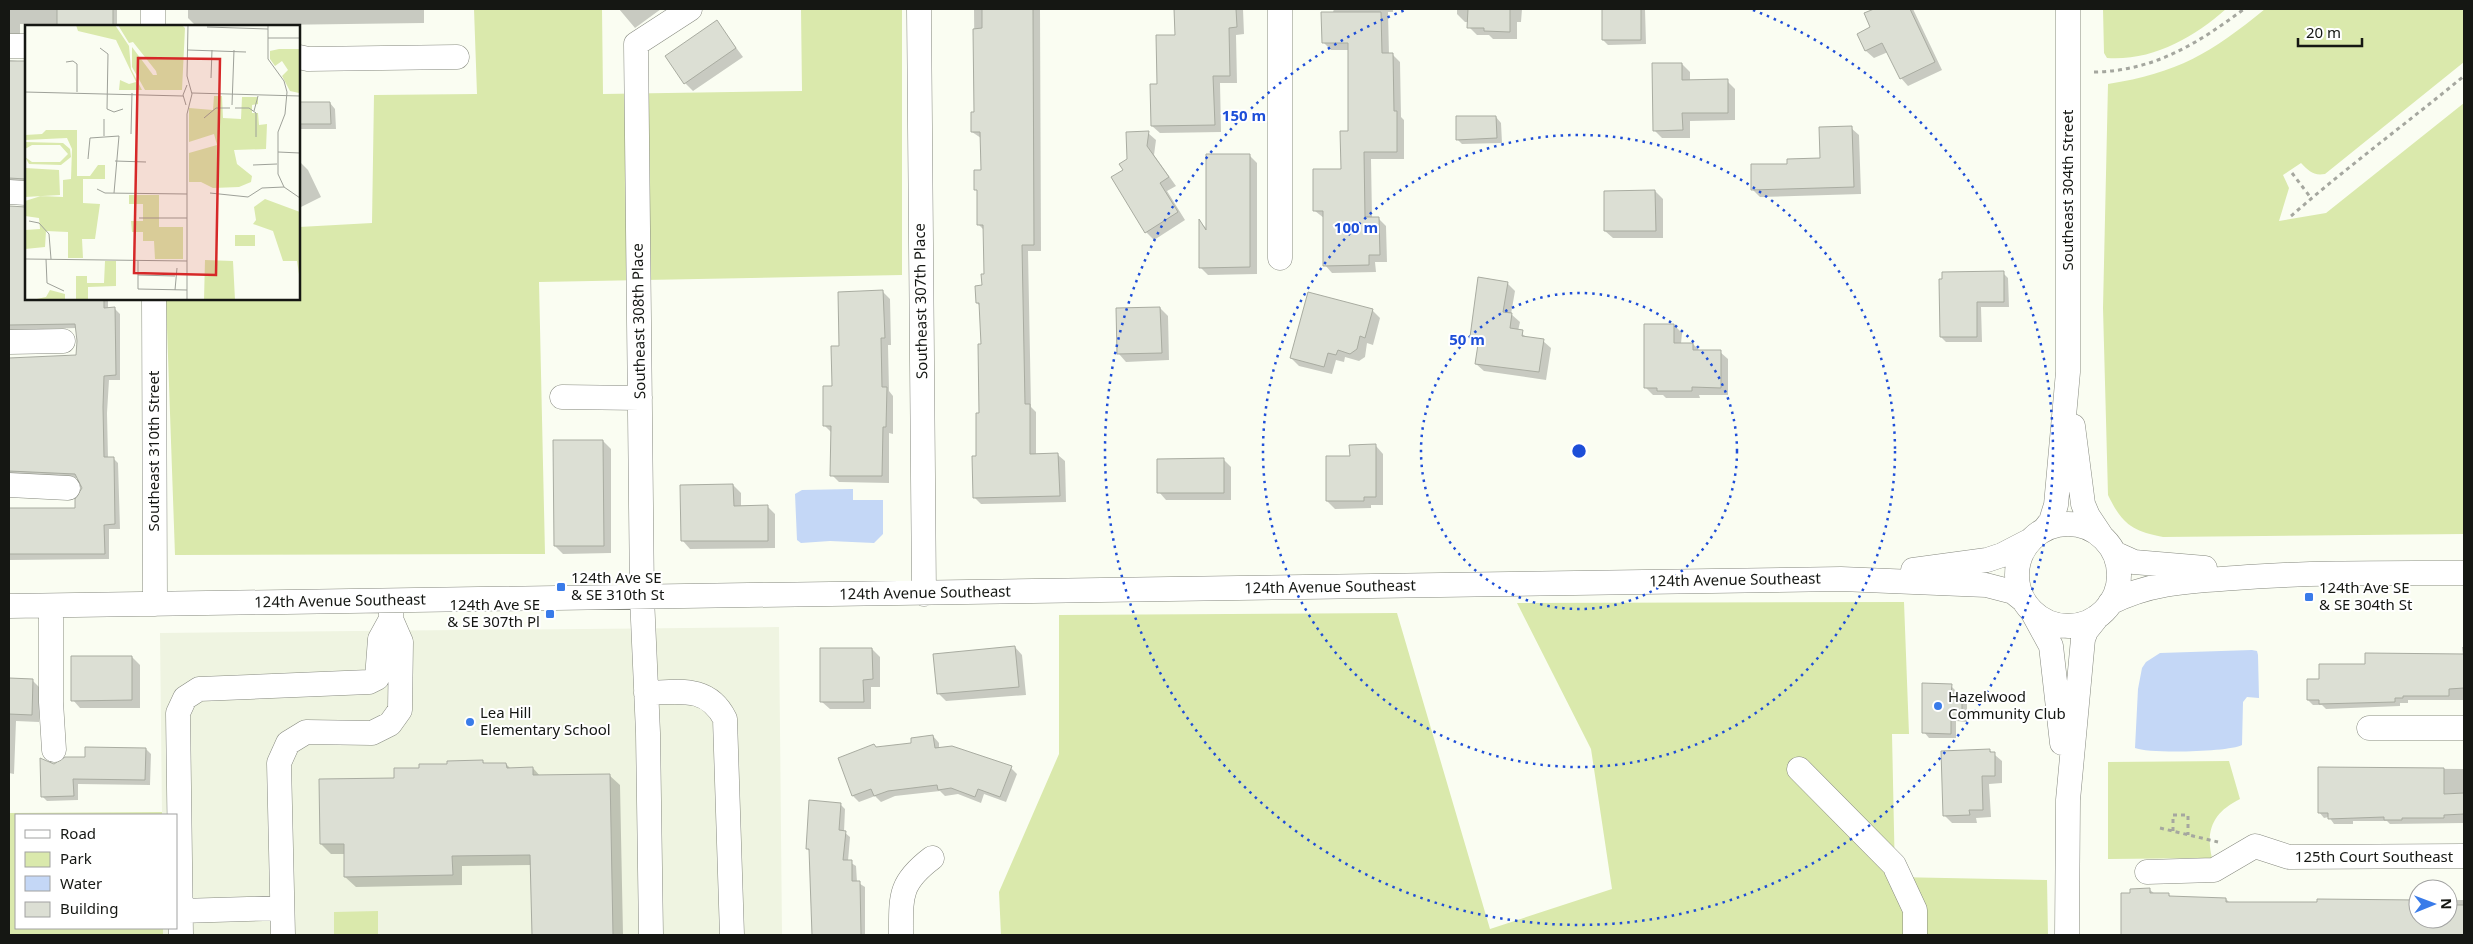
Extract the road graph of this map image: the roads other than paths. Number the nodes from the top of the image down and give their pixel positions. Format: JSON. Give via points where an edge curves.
{"nodes":[{"id":1,"x":152,"y":9,"type":"edge"},
{"id":2,"x":690,"y":9,"type":"edge"},
{"id":3,"x":919,"y":9,"type":"edge"},
{"id":4,"x":1280,"y":9,"type":"edge"},
{"id":5,"x":2068,"y":9,"type":"edge"},
{"id":6,"x":153,"y":25,"type":"edge"},
{"id":7,"x":9,"y":46,"type":"edge"},
{"id":8,"x":25,"y":46,"type":"edge"},
{"id":9,"x":300,"y":57,"type":"edge"},
{"id":10,"x":457,"y":57,"type":"dead end"},
{"id":11,"x":9,"y":192,"type":"edge"},
{"id":12,"x":25,"y":193,"type":"edge"},
{"id":13,"x":1280,"y":258,"type":"dead end"},
{"id":14,"x":154,"y":300,"type":"edge"},
{"id":15,"x":63,"y":341,"type":"dead end"},
{"id":16,"x":9,"y":342,"type":"edge"},
{"id":17,"x":2068,"y":372,"type":"junction"},
{"id":18,"x":562,"y":397,"type":"dead end"},
{"id":19,"x":640,"y":398,"type":"junction"},
{"id":20,"x":9,"y":485,"type":"edge"},
{"id":21,"x":68,"y":488,"type":"dead end"},
{"id":22,"x":2037,"y":535,"type":"junction"},
{"id":23,"x":2109,"y":546,"type":"junction"},
{"id":24,"x":2464,"y":573,"type":"edge"},
{"id":25,"x":2282,"y":574,"type":"junction"},
{"id":26,"x":1841,"y":579,"type":"junction"},
{"id":27,"x":924,"y":594,"type":"junction"},
{"id":28,"x":642,"y":597,"type":"junction"},
{"id":29,"x":155,"y":604,"type":"junction"},
{"id":30,"x":9,"y":606,"type":"edge"},
{"id":31,"x":51,"y":606,"type":"junction"},
{"id":32,"x":2028,"y":606,"type":"junction"},
{"id":33,"x":391,"y":610,"type":"junction"},
{"id":34,"x":2104,"y":610,"type":"junction"},
{"id":35,"x":646,"y":693,"type":"junction"},
{"id":36,"x":2369,"y":728,"type":"dead end"},
{"id":37,"x":2464,"y":728,"type":"edge"},
{"id":38,"x":54,"y":750,"type":"dead end"},
{"id":39,"x":1799,"y":769,"type":"dead end"},
{"id":40,"x":2068,"y":800,"type":"junction"},
{"id":41,"x":2464,"y":856,"type":"edge"},
{"id":42,"x":932,"y":858,"type":"dead end"},
{"id":43,"x":2147,"y":872,"type":"dead end"},
{"id":44,"x":282,"y":908,"type":"junction"},
{"id":45,"x":180,"y":911,"type":"junction"},
{"id":46,"x":181,"y":935,"type":"edge"},
{"id":47,"x":283,"y":935,"type":"edge"},
{"id":48,"x":651,"y":935,"type":"edge"},
{"id":49,"x":732,"y":935,"type":"edge"},
{"id":50,"x":901,"y":935,"type":"edge"},
{"id":51,"x":1915,"y":935,"type":"edge"},
{"id":52,"x":2067,"y":935,"type":"edge"}],
"edges":[{"from":1,"to":6,"type":"street"},
{"from":2,"to":19,"type":"street","name":"Southeast 308th Place","via":[[636,44]]},
{"from":3,"to":27,"type":"street","name":"Southeast 307th Place"},
{"from":4,"to":13,"type":"street"},
{"from":5,"to":17,"type":"street","name":"Southeast 304th Street"},
{"from":7,"to":8,"type":"street"},
{"from":9,"to":10,"type":"street"},
{"from":11,"to":12,"type":"street"},
{"from":14,"to":29,"type":"street","name":"Southeast 310th Street"},
{"from":15,"to":16,"type":"street"},
{"from":17,"to":22,"type":"street","name":"Southeast 304th Street","via":[[2056,505],[2051,521]]},
{"from":17,"to":23,"type":"street","name":"Southeast 304th Street","via":[[2083,504]]},
{"from":18,"to":19,"type":"street"},
{"from":19,"to":28,"type":"street","name":"Southeast 308th Place"},
{"from":20,"to":21,"type":"street"},
{"from":22,"to":23,"type":"street","via":[[2059,524],[2075,524],[2090,529]]},
{"from":22,"to":26,"type":"street","name":"124th Avenue Southeast","via":[[2002,555],[1977,562]]},
{"from":22,"to":32,"type":"street","via":[[2022,553],[2017,569],[2018,585]]},
{"from":23,"to":25,"type":"street","via":[[2134,562]]},
{"from":23,"to":34,"type":"street","via":[[2118,570],[2117,587]]},
{"from":24,"to":25,"type":"street"},
{"from":25,"to":34,"type":"street","via":[[2168,583],[2131,592]]},
{"from":26,"to":27,"type":"street","name":"124th Avenue Southeast"},
{"from":26,"to":32,"type":"street","name":"124th Avenue Southeast","via":[[1986,585],[2013,592]]},
{"from":27,"to":28,"type":"street","name":"124th Avenue Southeast"},
{"from":28,"to":33,"type":"street","name":"124th Avenue Southeast"},
{"from":28,"to":35,"type":"street","name":"Southeast 308th Place"},
{"from":29,"to":31,"type":"street","name":"124th Avenue Southeast"},
{"from":29,"to":33,"type":"street","name":"124th Avenue Southeast"},
{"from":30,"to":31,"type":"street","name":"124th Avenue Southeast"},
{"from":31,"to":38,"type":"street"},
{"from":32,"to":34,"type":"street","via":[[2048,622],[2065,626],[2083,624]]},
{"from":32,"to":40,"type":"street","via":[[2048,639],[2055,665]]},
{"from":33,"to":44,"type":"street","via":[[401,642],[400,710],[390,724],[372,733],[306,732],[288,743],[279,763]]},
{"from":33,"to":45,"type":"street","via":[[380,639],[377,678],[369,682],[199,689],[185,698],[178,712]]},
{"from":34,"to":40,"type":"street","via":[[2083,639]]},
{"from":35,"to":48,"type":"street","name":"Southeast 308th Place"},
{"from":35,"to":49,"type":"street","via":[[692,692],[702,695],[712,701],[725,719]]},
{"from":36,"to":37,"type":"street"},
{"from":39,"to":51,"type":"street","via":[[1894,865],[1915,910]]},
{"from":40,"to":52,"type":"street"},
{"from":41,"to":43,"type":"street","name":"125th Court Southeast","via":[[2289,857],[2255,846],[2214,870]]},
{"from":42,"to":50,"type":"street","via":[[914,872],[902,898]]},
{"from":44,"to":45,"type":"street"},
{"from":44,"to":47,"type":"street"},
{"from":45,"to":46,"type":"street"}]}
